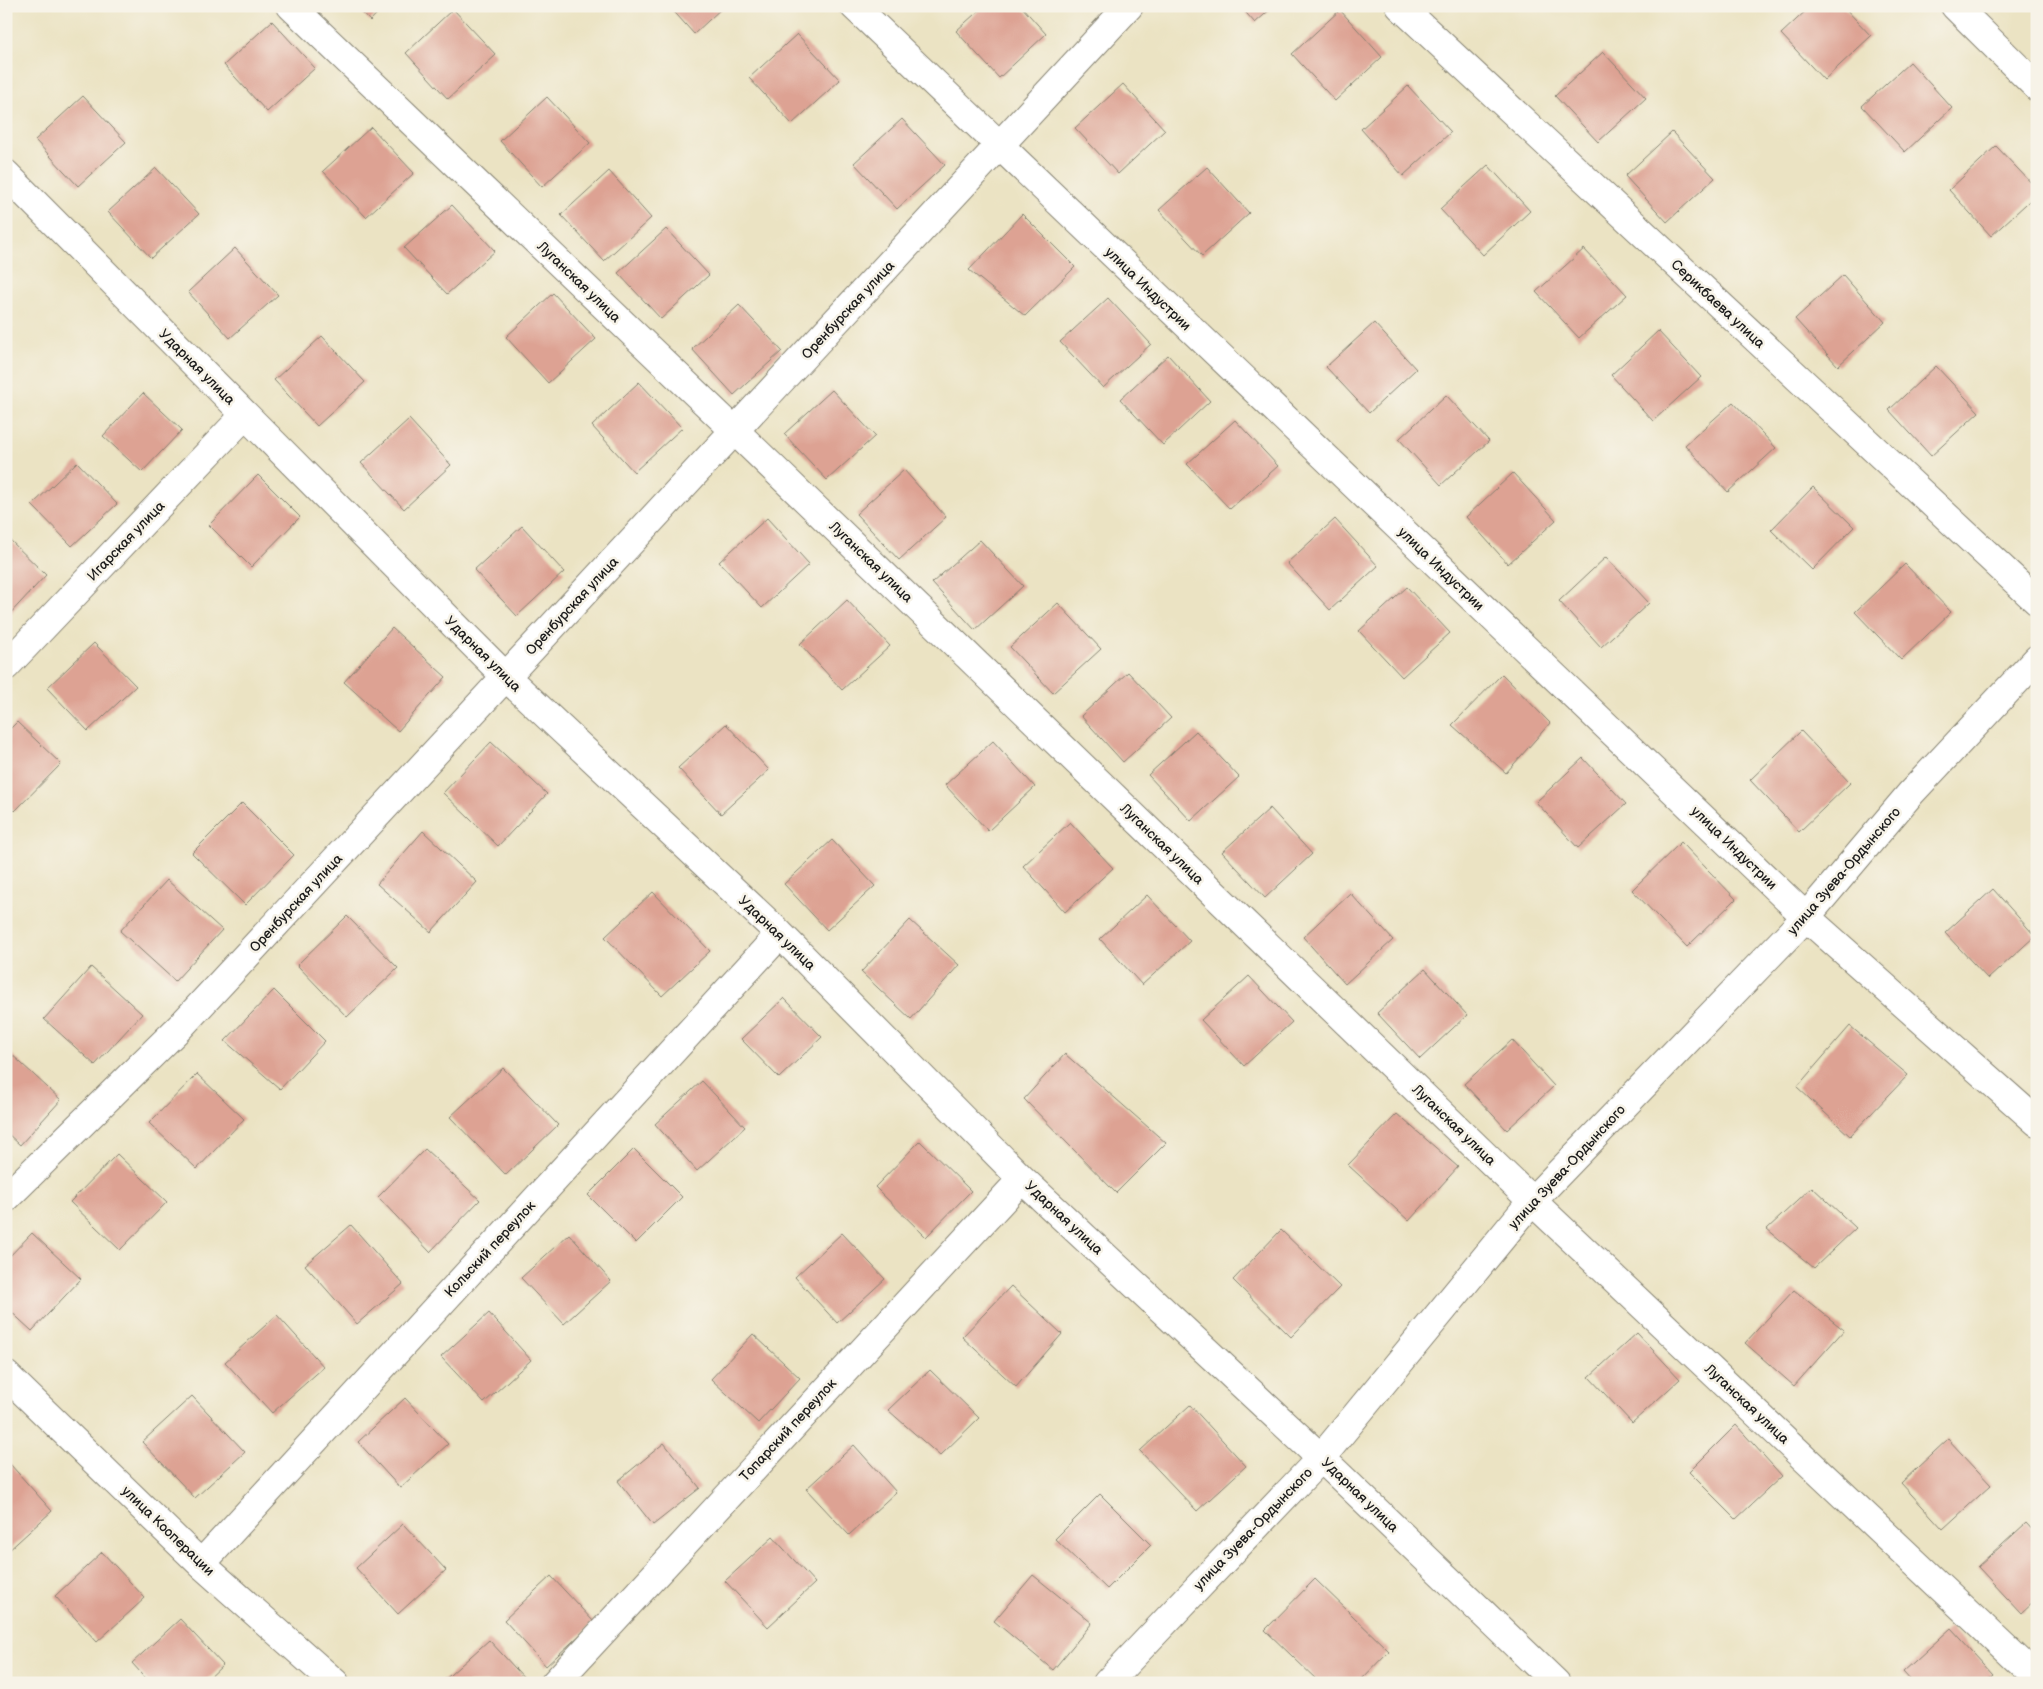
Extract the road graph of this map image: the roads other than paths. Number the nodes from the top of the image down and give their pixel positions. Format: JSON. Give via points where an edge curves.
{"nodes":[{"id":1,"x":291,"y":6,"type":"edge"},
{"id":2,"x":854,"y":6,"type":"edge"},
{"id":3,"x":1129,"y":6,"type":"edge"},
{"id":4,"x":1400,"y":6,"type":"edge"},
{"id":5,"x":1955,"y":6,"type":"edge"},
{"id":6,"x":2037,"y":87,"type":"edge"},
{"id":7,"x":999,"y":146,"type":"junction"},
{"id":8,"x":7,"y":177,"type":"edge"},
{"id":9,"x":246,"y":415,"type":"junction"},
{"id":10,"x":735,"y":431,"type":"junction"},
{"id":11,"x":2037,"y":601,"type":"edge"},
{"id":12,"x":2037,"y":659,"type":"edge"},
{"id":13,"x":6,"y":666,"type":"edge"},
{"id":14,"x":506,"y":677,"type":"junction"},
{"id":15,"x":1806,"y":917,"type":"junction"},
{"id":16,"x":780,"y":934,"type":"junction"},
{"id":17,"x":2037,"y":1122,"type":"edge"},
{"id":18,"x":1022,"y":1178,"type":"junction"},
{"id":19,"x":6,"y":1198,"type":"edge"},
{"id":20,"x":1532,"y":1200,"type":"junction"},
{"id":21,"x":6,"y":1375,"type":"edge"},
{"id":22,"x":1321,"y":1458,"type":"junction"},
{"id":23,"x":201,"y":1564,"type":"junction"},
{"id":24,"x":2037,"y":1678,"type":"edge"},
{"id":25,"x":336,"y":1683,"type":"edge"},
{"id":26,"x":555,"y":1683,"type":"edge"},
{"id":27,"x":1107,"y":1683,"type":"edge"},
{"id":28,"x":1556,"y":1683,"type":"edge"}],
"edges":[{"from":1,"to":10,"type":"street","name":"Луганская улица"},
{"from":2,"to":7,"type":"street","name":"улица Индустрии"},
{"from":3,"to":7,"type":"street","name":"Оренбурская улица"},
{"from":4,"to":11,"type":"street","name":"Серикбаева улица"},
{"from":5,"to":6,"type":"street"},
{"from":7,"to":10,"type":"street","name":"Оренбурская улица"},
{"from":7,"to":15,"type":"street","name":"улица Индустрии"},
{"from":8,"to":9,"type":"street","name":"Ударная улица"},
{"from":9,"to":13,"type":"street","name":"Игарская улица"},
{"from":9,"to":14,"type":"street","name":"Ударная улица"},
{"from":10,"to":14,"type":"street","name":"Оренбурская улица"},
{"from":10,"to":20,"type":"street","name":"Луганская улица"},
{"from":12,"to":15,"type":"street","name":"улица Зуева-Ордынского","via":[[1911,793]]},
{"from":14,"to":16,"type":"street","name":"Ударная улица"},
{"from":14,"to":19,"type":"street","name":"Оренбурская улица","via":[[182,1026]]},
{"from":15,"to":17,"type":"street","name":"улица Индустрии"},
{"from":15,"to":20,"type":"street","name":"улица Зуева-Ордынского"},
{"from":16,"to":18,"type":"street","name":"Ударная улица"},
{"from":16,"to":23,"type":"street","name":"Кольский переулок"},
{"from":18,"to":22,"type":"street","name":"Ударная улица"},
{"from":18,"to":26,"type":"street","name":"Топарский переулок"},
{"from":20,"to":22,"type":"street","name":"улица Зуева-Ордынского"},
{"from":20,"to":24,"type":"street","name":"Луганская улица"},
{"from":21,"to":23,"type":"street","name":"улица Кооперации"},
{"from":22,"to":27,"type":"street","name":"улица Зуева-Ордынского"},
{"from":22,"to":28,"type":"street","name":"Ударная улица"},
{"from":23,"to":25,"type":"street","name":"улица Кооперации"}]}
